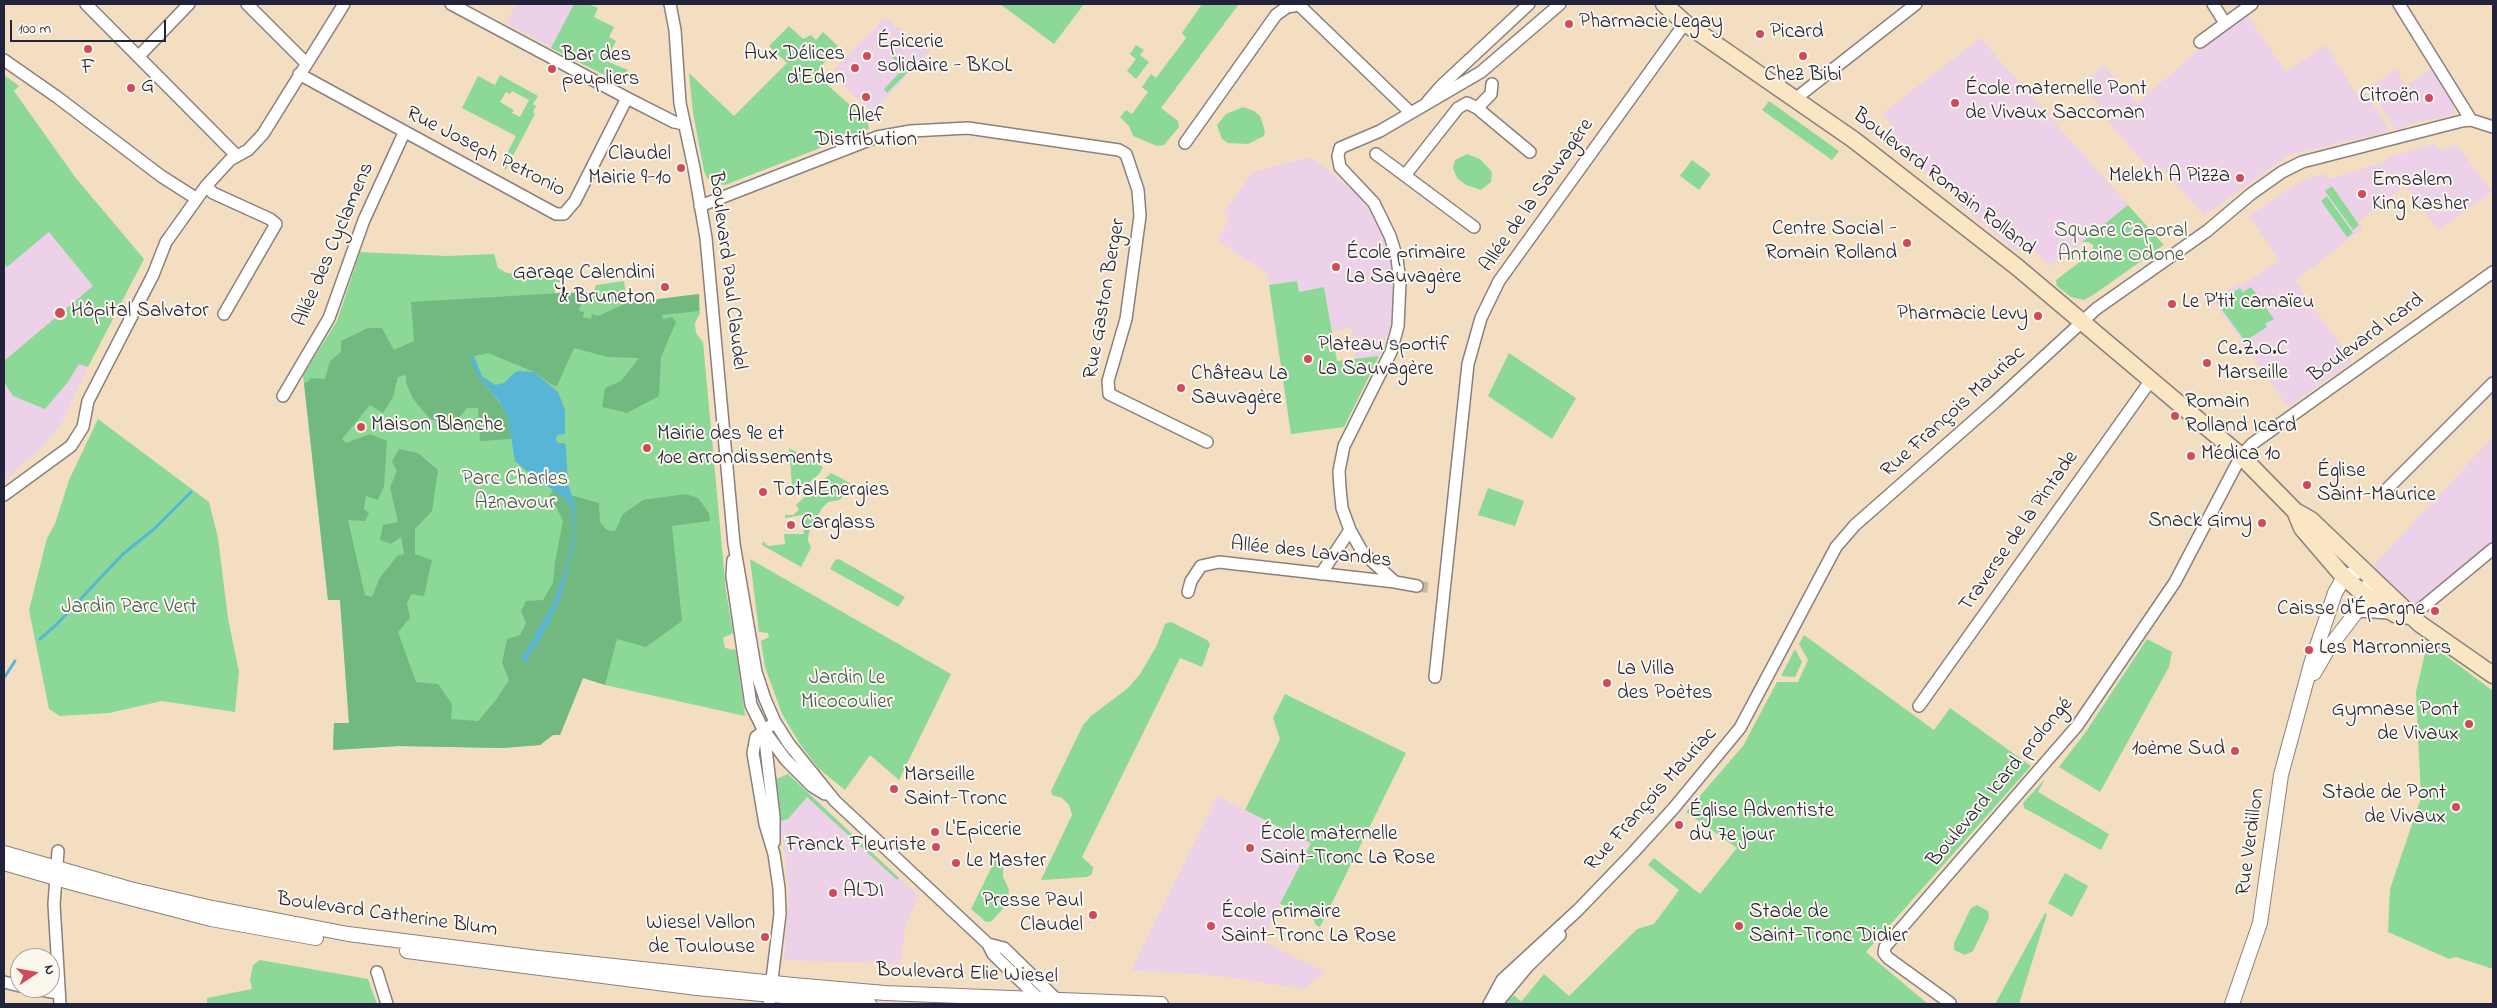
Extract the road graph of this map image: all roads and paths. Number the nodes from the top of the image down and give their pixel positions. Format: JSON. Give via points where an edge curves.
{"nodes":[{"id":1,"x":86,"y":4,"type":"edge"},
{"id":2,"x":189,"y":4,"type":"edge"},
{"id":3,"x":247,"y":4,"type":"edge"},
{"id":4,"x":344,"y":4,"type":"edge"},
{"id":5,"x":451,"y":4,"type":"edge"},
{"id":6,"x":670,"y":4,"type":"edge"},
{"id":7,"x":1529,"y":4,"type":"edge"},
{"id":8,"x":1560,"y":4,"type":"edge"},
{"id":9,"x":1664,"y":4,"type":"edge"},
{"id":10,"x":1916,"y":4,"type":"edge"},
{"id":11,"x":2213,"y":4,"type":"edge"},
{"id":12,"x":2252,"y":4,"type":"edge"},
{"id":13,"x":2399,"y":4,"type":"edge"},
{"id":14,"x":1685,"y":23,"type":"junction"},
{"id":15,"x":2225,"y":23,"type":"junction"},
{"id":16,"x":2200,"y":42,"type":"dead end"},
{"id":17,"x":139,"y":56,"type":"junction"},
{"id":18,"x":4,"y":60,"type":"edge"},
{"id":19,"x":306,"y":62,"type":"junction"},
{"id":20,"x":1492,"y":64,"type":"junction"},
{"id":21,"x":1481,"y":72,"type":"junction"},
{"id":22,"x":299,"y":74,"type":"junction"},
{"id":23,"x":1492,"y":84,"type":"junction"},
{"id":24,"x":627,"y":98,"type":"junction"},
{"id":25,"x":1795,"y":99,"type":"junction"},
{"id":26,"x":1423,"y":108,"type":"junction"},
{"id":27,"x":1477,"y":108,"type":"junction"},
{"id":28,"x":1411,"y":113,"type":"junction"},
{"id":29,"x":2471,"y":120,"type":"junction"},
{"id":30,"x":684,"y":124,"type":"junction"},
{"id":31,"x":2493,"y":127,"type":"edge"},
{"id":32,"x":404,"y":133,"type":"junction"},
{"id":33,"x":1185,"y":144,"type":"dead end"},
{"id":34,"x":1530,"y":152,"type":"dead end"},
{"id":35,"x":1376,"y":154,"type":"dead end"},
{"id":36,"x":237,"y":156,"type":"junction"},
{"id":37,"x":1406,"y":174,"type":"junction"},
{"id":38,"x":206,"y":186,"type":"junction"},
{"id":39,"x":197,"y":199,"type":"junction"},
{"id":40,"x":700,"y":206,"type":"junction"},
{"id":41,"x":1474,"y":227,"type":"dead end"},
{"id":42,"x":2493,"y":272,"type":"edge"},
{"id":43,"x":224,"y":314,"type":"dead end"},
{"id":44,"x":2082,"y":322,"type":"junction"},
{"id":45,"x":2151,"y":380,"type":"junction"},
{"id":46,"x":2493,"y":383,"type":"edge"},
{"id":47,"x":283,"y":396,"type":"dead end"},
{"id":48,"x":1208,"y":442,"type":"dead end"},
{"id":49,"x":2241,"y":456,"type":"junction"},
{"id":50,"x":2388,"y":488,"type":"dead end"},
{"id":51,"x":4,"y":495,"type":"edge"},
{"id":52,"x":2295,"y":511,"type":"junction"},
{"id":53,"x":1350,"y":530,"type":"junction"},
{"id":54,"x":734,"y":544,"type":"junction"},
{"id":55,"x":2493,"y":549,"type":"edge"},
{"id":56,"x":1321,"y":574,"type":"junction"},
{"id":57,"x":2366,"y":574,"type":"junction"},
{"id":58,"x":2344,"y":577,"type":"junction"},
{"id":59,"x":1395,"y":582,"type":"junction"},
{"id":60,"x":1417,"y":586,"type":"tunnel mouth"},
{"id":61,"x":1431,"y":588,"type":"tunnel mouth"},
{"id":62,"x":1443,"y":590,"type":"junction"},
{"id":63,"x":1188,"y":592,"type":"dead end"},
{"id":64,"x":2365,"y":594,"type":"junction"},
{"id":65,"x":2357,"y":611,"type":"junction"},
{"id":66,"x":2395,"y":614,"type":"junction"},
{"id":67,"x":2412,"y":616,"type":"junction"},
{"id":68,"x":2325,"y":623,"type":"junction"},
{"id":69,"x":2341,"y":630,"type":"junction"},
{"id":70,"x":2493,"y":675,"type":"edge"},
{"id":71,"x":1436,"y":677,"type":"dead end"},
{"id":72,"x":2307,"y":685,"type":"junction"},
{"id":73,"x":1919,"y":706,"type":"dead end"},
{"id":74,"x":775,"y":722,"type":"junction"},
{"id":75,"x":763,"y":730,"type":"junction"},
{"id":76,"x":835,"y":801,"type":"junction"},
{"id":77,"x":58,"y":851,"type":"dead end"},
{"id":78,"x":4,"y":854,"type":"edge"},
{"id":79,"x":4,"y":863,"type":"edge"},
{"id":80,"x":56,"y":873,"type":"junction"},
{"id":81,"x":1578,"y":910,"type":"junction"},
{"id":82,"x":988,"y":944,"type":"junction"},
{"id":83,"x":56,"y":948,"type":"edge"},
{"id":84,"x":377,"y":972,"type":"dead end"},
{"id":85,"x":770,"y":994,"type":"edge"},
{"id":86,"x":1050,"y":1001,"type":"edge"},
{"id":87,"x":1950,"y":1003,"type":"edge"},
{"id":88,"x":386,"y":1004,"type":"edge"},
{"id":89,"x":869,"y":1004,"type":"edge"},
{"id":90,"x":1161,"y":1004,"type":"edge"},
{"id":91,"x":1489,"y":1004,"type":"edge"},
{"id":92,"x":1496,"y":1004,"type":"edge"},
{"id":93,"x":2232,"y":1004,"type":"edge"}],
"edges":[{"from":1,"to":17,"type":"street"},
{"from":2,"to":17,"type":"street"},
{"from":3,"to":19,"type":"street"},
{"from":4,"to":19,"type":"street"},
{"from":5,"to":24,"type":"street"},
{"from":6,"to":30,"type":"street","name":"Boulevard Paul Claudel"},
{"from":7,"to":26,"type":"street","via":[[1441,86]]},
{"from":8,"to":20,"type":"street"},
{"from":9,"to":14,"type":"main road","name":"Boulevard Romain Rolland"},
{"from":10,"to":25,"type":"street"},
{"from":11,"to":15,"type":"street"},
{"from":12,"to":15,"type":"street"},
{"from":13,"to":29,"type":"street"},
{"from":14,"to":25,"type":"main road","name":"Boulevard Romain Rolland"},
{"from":14,"to":62,"type":"street","name":"Allée de la Sauvagère","via":[[1498,281],[1481,318],[1468,364]]},
{"from":15,"to":16,"type":"street"},
{"from":17,"to":36,"type":"street"},
{"from":18,"to":39,"type":"street"},
{"from":19,"to":22,"type":"street"},
{"from":20,"to":21,"type":"street"},
{"from":20,"to":23,"type":"street"},
{"from":21,"to":23,"type":"street"},
{"from":21,"to":26,"type":"street"},
{"from":22,"to":32,"type":"street","name":"Rue Joseph Petronio"},
{"from":22,"to":36,"type":"street","via":[[263,134],[248,150]]},
{"from":23,"to":27,"type":"street","via":[[1491,94]]},
{"from":24,"to":30,"type":"street"},
{"from":24,"to":32,"type":"street","name":"Rue Joseph Petronio","via":[[575,202],[564,214],[556,214]]},
{"from":25,"to":44,"type":"main road","name":"Boulevard Romain Rolland","via":[[1873,154]]},
{"from":26,"to":28,"type":"street"},
{"from":27,"to":34,"type":"street"},
{"from":27,"to":37,"type":"street","via":[[1467,103],[1458,108]]},
{"from":28,"to":33,"type":"street","via":[[1308,12],[1299,6],[1287,7],[1276,15]]},
{"from":28,"to":53,"type":"street","via":[[1340,148],[1338,156],[1340,167],[1374,203],[1390,236],[1400,283],[1398,326],[1391,352],[1340,459],[1342,508]]},
{"from":29,"to":31,"type":"street"},
{"from":29,"to":44,"type":"street","name":"Rue François Mauriac","via":[[2292,167],[2099,306]]},
{"from":30,"to":40,"type":"street","name":"Boulevard Paul Claudel"},
{"from":32,"to":47,"type":"street","name":"Allée des Cyclamens","via":[[364,220],[329,318]]},
{"from":35,"to":37,"type":"street"},
{"from":36,"to":38,"type":"street"},
{"from":37,"to":41,"type":"street"},
{"from":38,"to":39,"type":"street"},
{"from":38,"to":43,"type":"street","via":[[213,193],[276,224]]},
{"from":39,"to":51,"type":"street","via":[[166,242],[153,275],[88,401],[83,427],[71,446]]},
{"from":40,"to":48,"type":"street","name":"Rue Gaston Berger","via":[[877,137],[911,132],[968,128],[1118,150],[1126,154],[1138,190],[1140,216],[1126,319],[1108,381],[1109,394]]},
{"from":40,"to":54,"type":"street","name":"Boulevard Paul Claudel"},
{"from":42,"to":49,"type":"street","name":"Boulevard Icard","via":[[2252,444]]},
{"from":44,"to":45,"type":"main road","name":"Boulevard Romain Rolland"},
{"from":44,"to":81,"type":"street","name":"Rue François Mauriac","via":[[1842,540],[1740,728],[1673,809]]},
{"from":45,"to":49,"type":"main road","name":"Boulevard Romain Rolland"},
{"from":45,"to":73,"type":"street","name":"Traverse de la Pintade"},
{"from":46,"to":50,"type":"street"},
{"from":49,"to":52,"type":"main road","name":"Boulevard Romain Rolland"},
{"from":49,"to":87,"type":"street","name":"Boulevard Icard prolongé","via":[[2175,582],[2077,726],[1885,947],[1884,953],[1888,958]]},
{"from":52,"to":57,"type":"main road","name":"Boulevard Romain Rolland","via":[[2311,520]]},
{"from":52,"to":58,"type":"main road","name":"Boulevard Romain Rolland","via":[[2302,528]]},
{"from":53,"to":56,"type":"street"},
{"from":53,"to":59,"type":"street","via":[[1363,553]]},
{"from":54,"to":74,"type":"street","name":"Boulevard Paul Claudel","via":[[756,672]]},
{"from":54,"to":75,"type":"street","name":"Boulevard Paul Claudel","via":[[732,576],[745,667],[751,705]]},
{"from":55,"to":67,"type":"street"},
{"from":56,"to":59,"type":"street","name":"Allée des Lavandes"},
{"from":56,"to":63,"type":"street","name":"Allée des Lavandes","via":[[1219,562],[1201,566]]},
{"from":57,"to":58,"type":"street"},
{"from":57,"to":64,"type":"street","name":"Rue Verdillon"},
{"from":57,"to":67,"type":"main road","name":"Boulevard Romain Rolland"},
{"from":58,"to":64,"type":"main road","name":"Boulevard Romain Rolland"},
{"from":58,"to":68,"type":"street","name":"Rue Verdillon"},
{"from":59,"to":60,"type":"street","name":"Allée des Lavandes"},
{"from":61,"to":62,"type":"street"},
{"from":62,"to":71,"type":"street","name":"Allée de la Sauvagère"},
{"from":64,"to":65,"type":"street","name":"Rue Verdillon"},
{"from":64,"to":66,"type":"main road","name":"Boulevard Romain Rolland"},
{"from":65,"to":66,"type":"street"},
{"from":65,"to":69,"type":"street","name":"Rue Verdillon"},
{"from":66,"to":67,"type":"main road","name":"Boulevard Romain Rolland"},
{"from":67,"to":70,"type":"main road","name":"Boulevard Romain Rolland"},
{"from":68,"to":69,"type":"street"},
{"from":68,"to":72,"type":"street","name":"Rue Verdillon"},
{"from":69,"to":72,"type":"street","name":"Rue Verdillon"},
{"from":72,"to":93,"type":"street","name":"Rue Verdillon","via":[[2281,775],[2260,923]]},
{"from":74,"to":75,"type":"street"},
{"from":74,"to":76,"type":"street","name":"Boulevard Paul Claudel"},
{"from":75,"to":76,"type":"street","name":"Boulevard Paul Claudel","via":[[812,786]]},
{"from":75,"to":85,"type":"street","via":[[756,737],[753,753],[765,824],[774,854],[780,903]]},
{"from":76,"to":82,"type":"street","name":"Boulevard Paul Claudel"},
{"from":77,"to":80,"type":"street"},
{"from":78,"to":80,"type":"street","name":"Boulevard Catherine Blum"},
{"from":79,"to":80,"type":"street","name":"Boulevard Catherine Blum"},
{"from":80,"to":83,"type":"street"},
{"from":80,"to":85,"type":"street","name":"Boulevard Catherine Blum","via":[[348,934],[538,958]]},
{"from":81,"to":91,"type":"street","name":"Rue François Mauriac","via":[[1502,980]]},
{"from":81,"to":92,"type":"street","name":"Rue François Mauriac","via":[[1570,923]]},
{"from":82,"to":86,"type":"street","name":"Boulevard Paul Claudel","via":[[993,954]]},
{"from":82,"to":86,"type":"street","name":"Boulevard Paul Claudel","via":[[1004,948]]},
{"from":84,"to":88,"type":"street"},
{"from":85,"to":86,"type":"street","name":"Boulevard Elie Wiesel","via":[[885,992]]},
{"from":85,"to":89,"type":"street","name":"Boulevard Elie Wiesel"},
{"from":86,"to":90,"type":"street","name":"Boulevard Elie Wiesel"}]}
